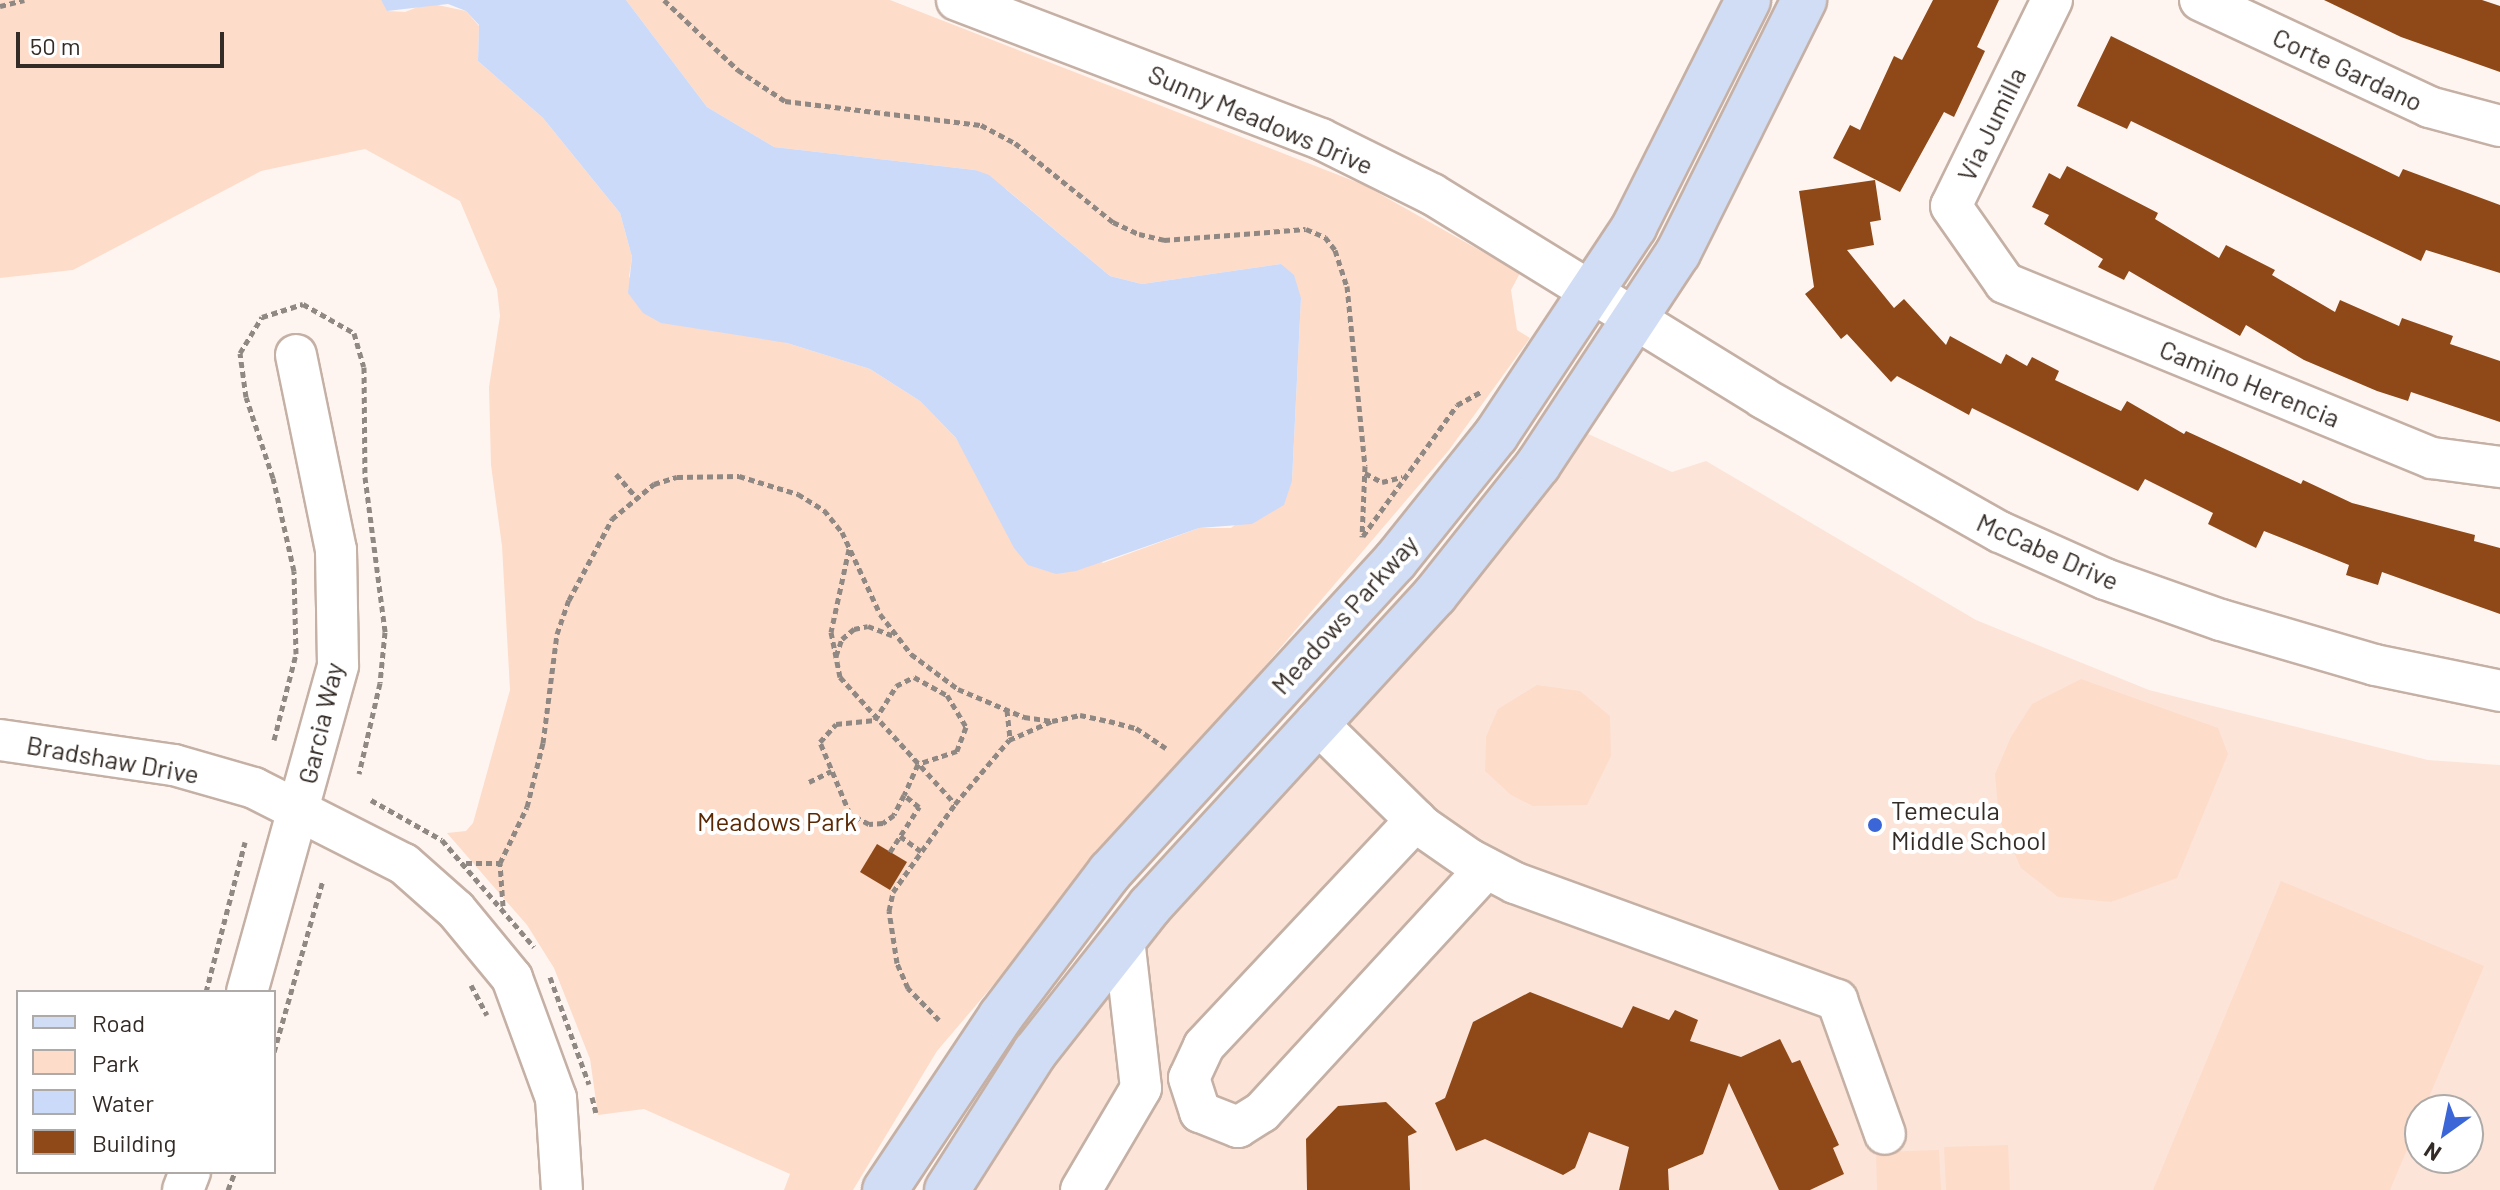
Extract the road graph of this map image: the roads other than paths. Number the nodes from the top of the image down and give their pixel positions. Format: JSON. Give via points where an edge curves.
{"nodes":[{"id":1,"x":957,"y":0,"type":"edge"},
{"id":2,"x":1748,"y":0,"type":"edge"},
{"id":3,"x":1804,"y":0,"type":"edge"},
{"id":4,"x":2052,"y":0,"type":"edge"},
{"id":5,"x":2200,"y":0,"type":"edge"},
{"id":6,"x":2500,"y":126,"type":"edge"},
{"id":7,"x":2005,"y":283,"type":"joint"},
{"id":8,"x":1591,"y":293,"type":"junction"},
{"id":9,"x":1634,"y":319,"type":"junction"},
{"id":10,"x":296,"y":355,"type":"dead end"},
{"id":11,"x":2500,"y":467,"type":"edge"},
{"id":12,"x":2500,"y":691,"type":"edge"},
{"id":13,"x":1316,"y":722,"type":"junction"},
{"id":14,"x":0,"y":740,"type":"edge"},
{"id":15,"x":299,"y":807,"type":"junction"},
{"id":16,"x":1416,"y":820,"type":"junction"},
{"id":17,"x":1486,"y":868,"type":"junction"},
{"id":18,"x":1124,"y":939,"type":"junction"},
{"id":19,"x":248,"y":990,"type":"edge"},
{"id":20,"x":1885,"y":1134,"type":"dead end"},
{"id":21,"x":562,"y":1190,"type":"edge"},
{"id":22,"x":885,"y":1190,"type":"edge"},
{"id":23,"x":947,"y":1190,"type":"edge"},
{"id":24,"x":1081,"y":1190,"type":"edge"}],
"edges":[{"from":1,"to":8,"type":"street","name":"Sunny Meadows Drive","via":[[1321,139],[1432,194]]},
{"from":2,"to":8,"type":"main road","name":"Meadows Parkway","via":[[1634,227]]},
{"from":3,"to":9,"type":"main road","name":"Meadows Parkway","via":[[1678,253]]},
{"from":4,"to":7,"type":"street","name":"Via Jumilla","via":[[1951,206]]},
{"from":5,"to":6,"type":"street","name":"Corte Gardano","via":[[2429,107]]},
{"from":7,"to":11,"type":"street","name":"Camino Herencia","via":[[2432,458]]},
{"from":8,"to":9,"type":"street","name":"Sunny Meadows Drive"},
{"from":8,"to":22,"type":"main road","name":"Meadows Parkway","via":[[1496,435],[1395,561],[1110,872],[1001,1016]]},
{"from":9,"to":12,"type":"street","name":"McCabe Drive","via":[[1887,472],[2000,532],[2105,579],[2375,665]]},
{"from":9,"to":13,"type":"main road","name":"Meadows Parkway","via":[[1538,465],[1435,595]]},
{"from":10,"to":15,"type":"street","name":"Garcia Way","via":[[336,550],[338,665]]},
{"from":13,"to":16,"type":"street"},
{"from":13,"to":18,"type":"main road","name":"Meadows Parkway"},
{"from":14,"to":15,"type":"street","name":"Bradshaw Drive","via":[[174,765]]},
{"from":15,"to":19,"type":"street","name":"Garcia Way"},
{"from":15,"to":21,"type":"street","name":"Bradshaw Drive","via":[[404,864],[456,910],[512,978],[556,1098]]},
{"from":16,"to":17,"type":"street"},
{"from":16,"to":17,"type":"street","via":[[1204,1046],[1189,1078],[1200,1112],[1238,1127],[1262,1112]]},
{"from":17,"to":20,"type":"street","via":[[1837,1000]]},
{"from":18,"to":23,"type":"main road","name":"Meadows Parkway","via":[[1035,1052]]},
{"from":18,"to":24,"type":"street","via":[[1141,1088]]}]}
